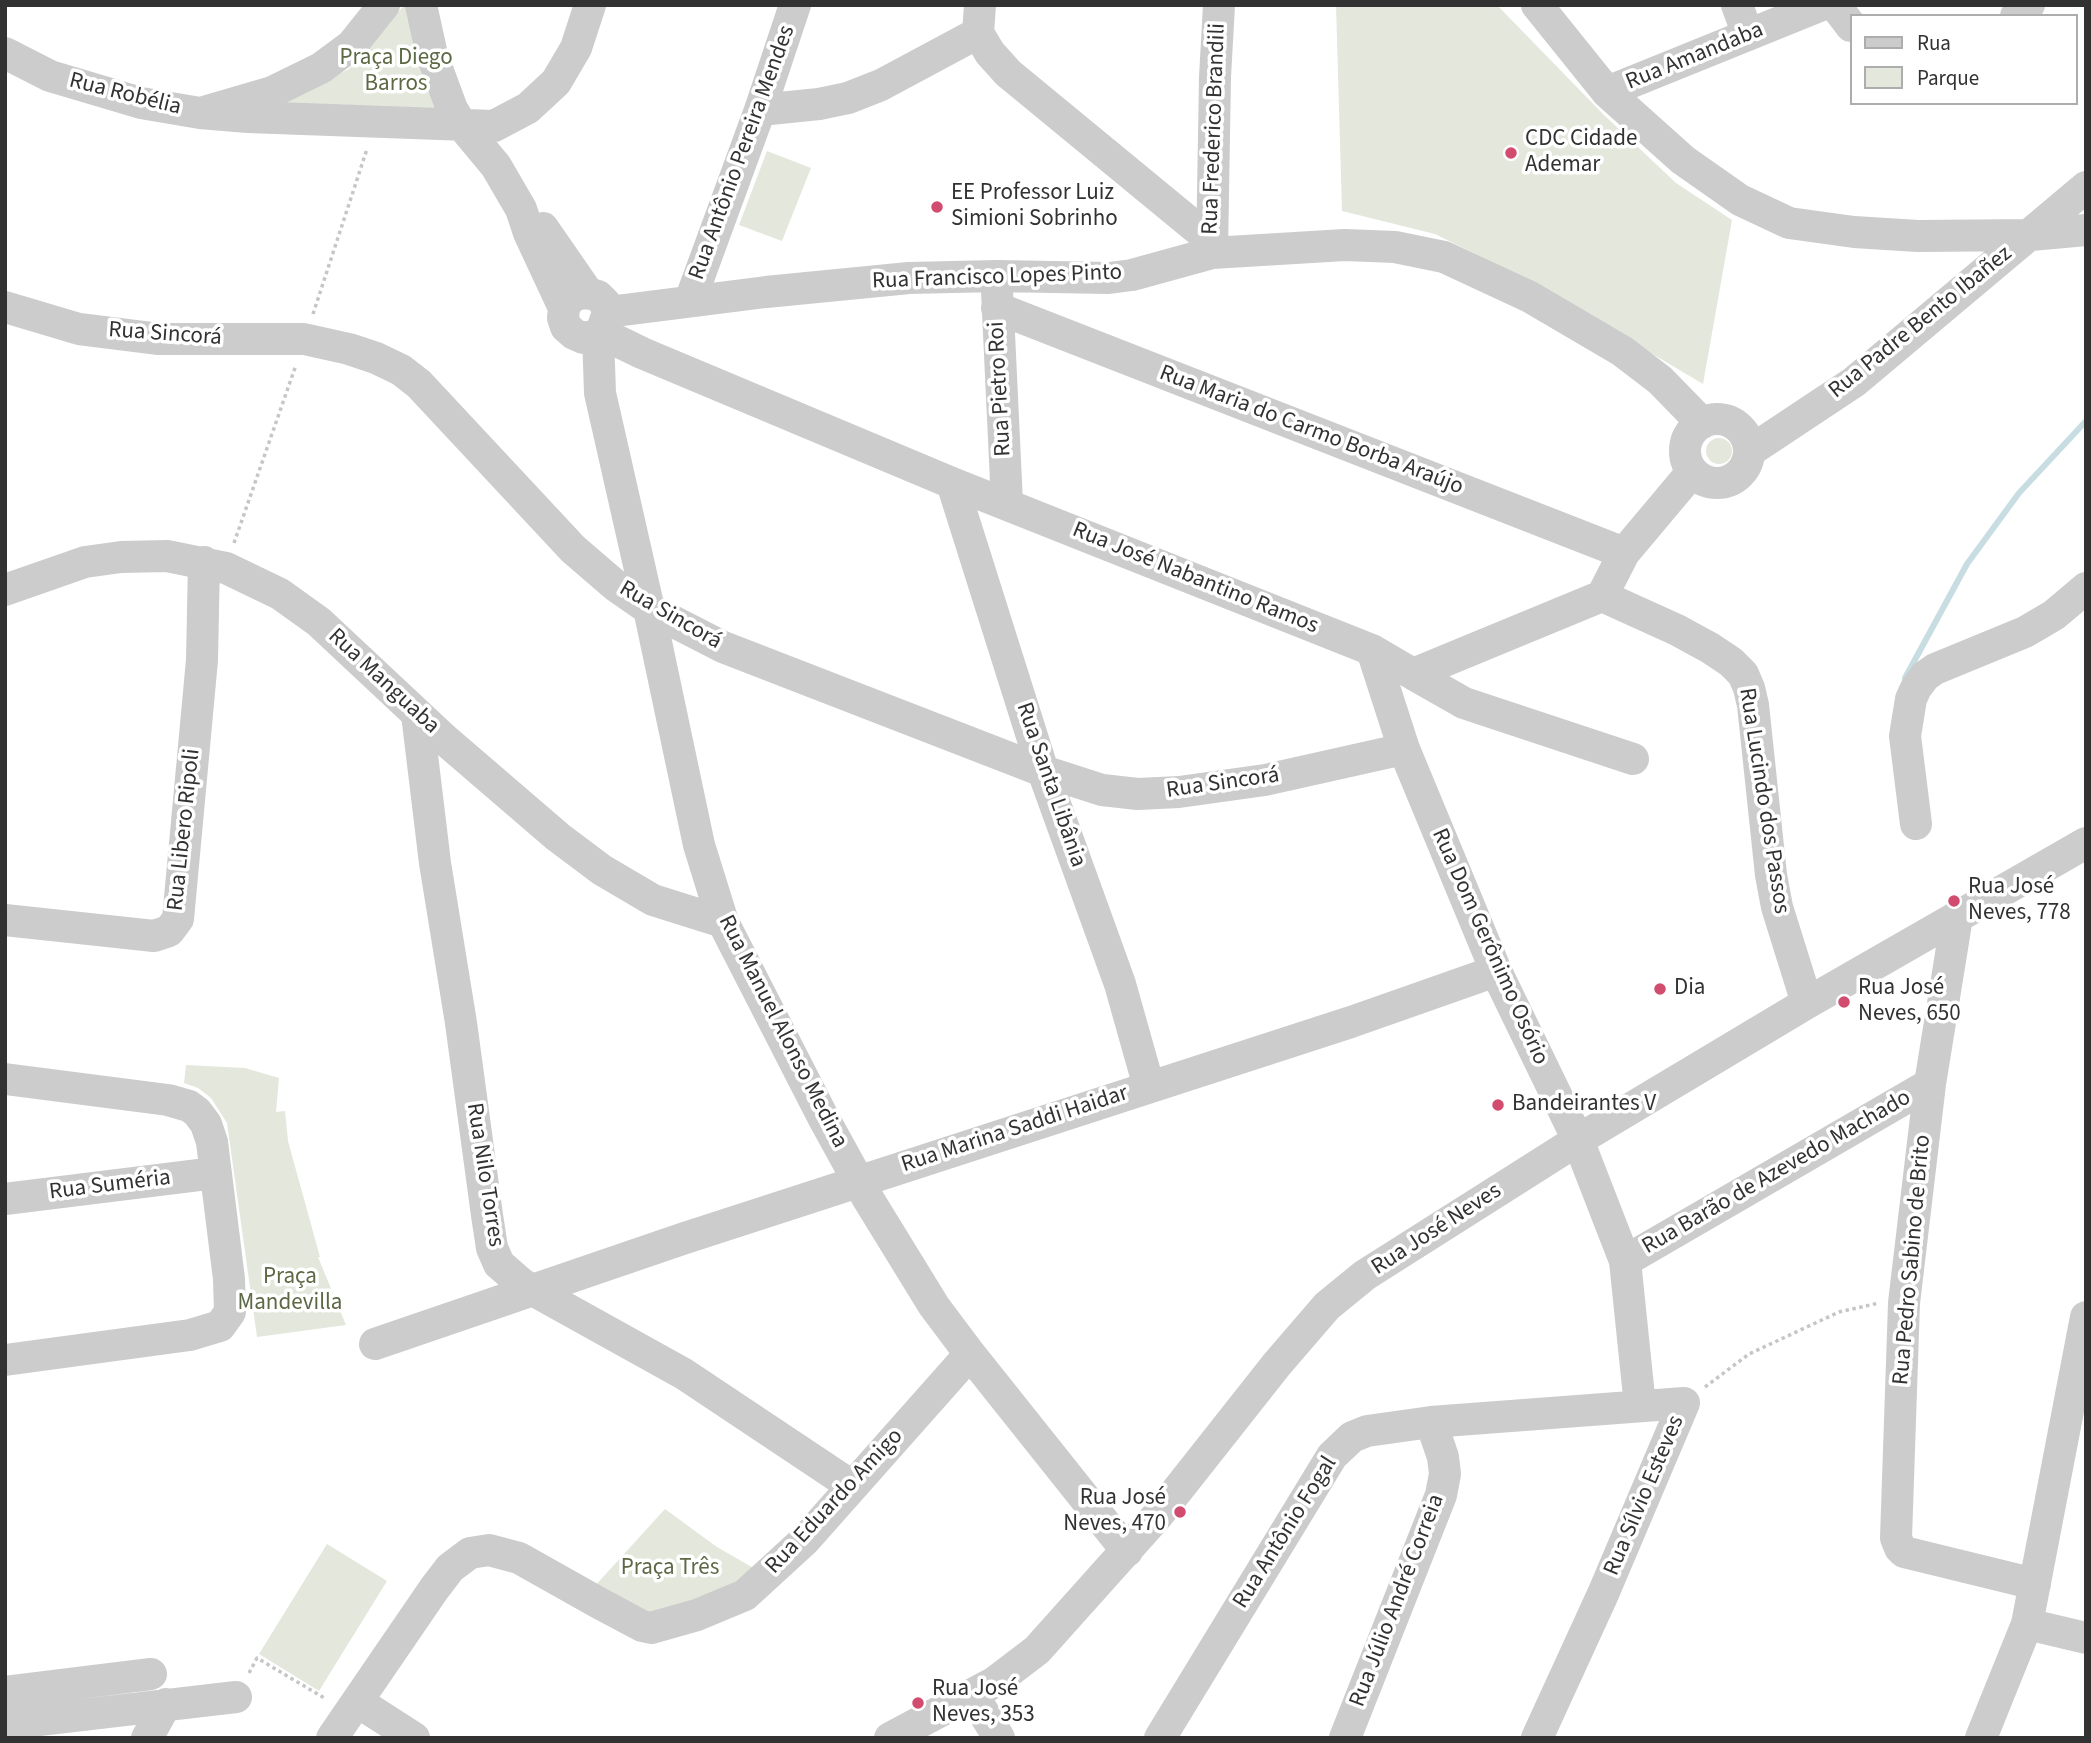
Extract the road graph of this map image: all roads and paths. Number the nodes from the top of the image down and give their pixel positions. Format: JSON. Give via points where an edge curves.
{"nodes":[{"id":1,"x":384,"y":5,"type":"edge"},
{"id":2,"x":421,"y":5,"type":"edge"},
{"id":3,"x":590,"y":5,"type":"edge"},
{"id":4,"x":795,"y":5,"type":"edge"},
{"id":5,"x":1219,"y":5,"type":"edge"},
{"id":6,"x":1537,"y":5,"type":"edge"},
{"id":7,"x":1737,"y":5,"type":"edge"},
{"id":8,"x":1822,"y":5,"type":"edge"},
{"id":9,"x":1835,"y":5,"type":"edge"},
{"id":10,"x":979,"y":19,"type":"edge"},
{"id":11,"x":1850,"y":25,"type":"edge"},
{"id":12,"x":1748,"y":35,"type":"junction"},
{"id":13,"x":5,"y":52,"type":"edge"},
{"id":14,"x":1607,"y":92,"type":"junction"},
{"id":15,"x":760,"y":110,"type":"junction"},
{"id":16,"x":200,"y":113,"type":"junction"},
{"id":17,"x":375,"y":123,"type":"junction"},
{"id":18,"x":461,"y":124,"type":"junction"},
{"id":19,"x":2086,"y":187,"type":"edge"},
{"id":20,"x":2086,"y":230,"type":"edge"},
{"id":21,"x":2031,"y":234,"type":"junction"},
{"id":22,"x":1212,"y":247,"type":"junction"},
{"id":23,"x":997,"y":275,"type":"junction"},
{"id":24,"x":690,"y":300,"type":"junction"},
{"id":25,"x":5,"y":307,"type":"edge"},
{"id":26,"x":997,"y":308,"type":"junction"},
{"id":27,"x":592,"y":316,"type":"junction"},
{"id":28,"x":304,"y":339,"type":"junction"},
{"id":29,"x":1702,"y":422,"type":"junction"},
{"id":30,"x":1750,"y":450,"type":"junction"},
{"id":31,"x":1692,"y":472,"type":"junction"},
{"id":32,"x":952,"y":482,"type":"junction"},
{"id":33,"x":1007,"y":503,"type":"junction"},
{"id":34,"x":1624,"y":553,"type":"junction"},
{"id":35,"x":215,"y":565,"type":"junction"},
{"id":36,"x":2086,"y":588,"type":"edge"},
{"id":37,"x":5,"y":590,"type":"edge"},
{"id":38,"x":1602,"y":596,"type":"junction"},
{"id":39,"x":649,"y":609,"type":"junction"},
{"id":40,"x":1372,"y":650,"type":"junction"},
{"id":41,"x":1413,"y":674,"type":"junction"},
{"id":42,"x":417,"y":714,"type":"junction"},
{"id":43,"x":1404,"y":749,"type":"junction"},
{"id":44,"x":1633,"y":759,"type":"dead end"},
{"id":45,"x":1043,"y":771,"type":"junction"},
{"id":46,"x":1916,"y":824,"type":"dead end"},
{"id":47,"x":2086,"y":843,"type":"edge"},
{"id":48,"x":1957,"y":917,"type":"junction"},
{"id":49,"x":5,"y":920,"type":"edge"},
{"id":50,"x":723,"y":922,"type":"junction"},
{"id":51,"x":1496,"y":971,"type":"junction"},
{"id":52,"x":1807,"y":1003,"type":"junction"},
{"id":53,"x":5,"y":1079,"type":"edge"},
{"id":54,"x":1930,"y":1084,"type":"junction"},
{"id":55,"x":1149,"y":1087,"type":"junction"},
{"id":56,"x":1577,"y":1140,"type":"junction"},
{"id":57,"x":215,"y":1173,"type":"junction"},
{"id":58,"x":859,"y":1182,"type":"junction"},
{"id":59,"x":5,"y":1199,"type":"edge"},
{"id":60,"x":1625,"y":1261,"type":"junction"},
{"id":61,"x":534,"y":1290,"type":"junction"},
{"id":62,"x":1904,"y":1303,"type":"junction"},
{"id":63,"x":2086,"y":1317,"type":"edge"},
{"id":64,"x":375,"y":1344,"type":"dead end"},
{"id":65,"x":970,"y":1354,"type":"junction"},
{"id":66,"x":5,"y":1360,"type":"edge"},
{"id":67,"x":1684,"y":1403,"type":"junction"},
{"id":68,"x":1640,"y":1406,"type":"junction"},
{"id":69,"x":1431,"y":1422,"type":"junction"},
{"id":70,"x":852,"y":1486,"type":"junction"},
{"id":71,"x":1127,"y":1551,"type":"junction"},
{"id":72,"x":2035,"y":1584,"type":"junction"},
{"id":73,"x":2027,"y":1624,"type":"junction"},
{"id":74,"x":2086,"y":1638,"type":"edge"},
{"id":75,"x":151,"y":1674,"type":"dead end"},
{"id":76,"x":5,"y":1692,"type":"edge"},
{"id":77,"x":974,"y":1695,"type":"junction"},
{"id":78,"x":236,"y":1697,"type":"joint"},
{"id":79,"x":166,"y":1704,"type":"junction"},
{"id":80,"x":346,"y":1718,"type":"edge"},
{"id":81,"x":5,"y":1724,"type":"edge"},
{"id":82,"x":147,"y":1738,"type":"edge"},
{"id":83,"x":414,"y":1738,"type":"edge"},
{"id":84,"x":890,"y":1738,"type":"edge"},
{"id":85,"x":999,"y":1738,"type":"edge"},
{"id":86,"x":1160,"y":1738,"type":"edge"},
{"id":87,"x":1345,"y":1738,"type":"edge"},
{"id":88,"x":1536,"y":1738,"type":"edge"},
{"id":89,"x":1981,"y":1738,"type":"edge"}],
"edges":[{"from":1,"to":16,"type":"street","name":"Rua Robélia","via":[[352,45],[321,68],[272,92]]},
{"from":2,"to":18,"type":"street","name":"Rua Manuel Alonso Medina","via":[[432,55]]},
{"from":3,"to":18,"type":"street","via":[[576,48],[556,82],[528,108],[494,126]]},
{"from":4,"to":15,"type":"street","name":"Rua Antônio Pereira Mendes"},
{"from":5,"to":22,"type":"street","name":"Rua Frederico Brandili"},
{"from":6,"to":14,"type":"street"},
{"from":7,"to":12,"type":"street"},
{"from":8,"to":12,"type":"street","name":"Rua Amandaba"},
{"from":9,"to":11,"type":"street"},
{"from":10,"to":15,"type":"street","via":[[881,85],[819,104]]},
{"from":10,"to":22,"type":"street","via":[[990,53],[1008,73]]},
{"from":12,"to":14,"type":"street","name":"Rua Amandaba"},
{"from":13,"to":16,"type":"street","name":"Rua Robélia","via":[[50,76],[141,103]]},
{"from":14,"to":21,"type":"street","via":[[1682,160],[1740,200],[1788,223],[1918,236]]},
{"from":15,"to":24,"type":"street","name":"Rua Antônio Pereira Mendes"},
{"from":16,"to":17,"type":"street"},
{"from":17,"to":18,"type":"street"},
{"from":17,"to":28,"type":"path"},
{"from":18,"to":27,"type":"street","name":"Rua Manuel Alonso Medina","via":[[496,166],[521,209],[540,224]]},
{"from":19,"to":21,"type":"street","name":"Rua Padre Bento Ibañez"},
{"from":20,"to":21,"type":"street"},
{"from":21,"to":30,"type":"street","name":"Rua Padre Bento Ibañez","via":[[1854,382]]},
{"from":22,"to":23,"type":"street","name":"Rua Francisco Lopes Pinto","via":[[1132,275],[1109,278]]},
{"from":22,"to":29,"type":"street","name":"Rua Francisco Lopes Pinto","via":[[1395,247],[1444,257],[1530,297],[1622,351],[1660,380]]},
{"from":23,"to":24,"type":"street","name":"Rua Francisco Lopes Pinto","via":[[909,278]]},
{"from":23,"to":26,"type":"street","name":"Rua Pietro Roi"},
{"from":24,"to":27,"type":"street","name":"Rua Francisco Lopes Pinto"},
{"from":25,"to":28,"type":"street","name":"Rua Sincorá","via":[[79,329],[159,339]]},
{"from":26,"to":33,"type":"street","name":"Rua Pietro Roi"},
{"from":26,"to":34,"type":"street","name":"Rua Maria do Carmo Borba Araújo"},
{"from":27,"to":32,"type":"street","name":"Rua José Nabantino Ramos","via":[[642,353]]},
{"from":27,"to":39,"type":"street","name":"Rua Manuel Alonso Medina","via":[[600,393]]},
{"from":28,"to":35,"type":"path"},
{"from":28,"to":39,"type":"street","name":"Rua Sincorá","via":[[376,358],[419,384],[573,550]]},
{"from":29,"to":30,"type":"street","via":[[1723,419],[1734,423],[1748,439]]},
{"from":29,"to":31,"type":"street","via":[[1687,439],[1685,451]]},
{"from":30,"to":31,"type":"street","via":[[1742,472],[1734,479],[1712,483]]},
{"from":31,"to":34,"type":"street"},
{"from":32,"to":33,"type":"street","name":"Rua José Nabantino Ramos"},
{"from":32,"to":45,"type":"street","name":"Rua Santa Libânia"},
{"from":33,"to":40,"type":"street","name":"Rua José Nabantino Ramos"},
{"from":34,"to":38,"type":"street"},
{"from":35,"to":37,"type":"street","name":"Rua Manguaba","via":[[167,556],[121,557],[85,562]]},
{"from":35,"to":42,"type":"street","name":"Rua Manguaba","via":[[280,594],[319,622]]},
{"from":35,"to":49,"type":"street","name":"Rua Libero Ripoli","via":[[178,919],[169,931],[154,936]]},
{"from":36,"to":46,"type":"street","via":[[2025,632],[1925,676],[1911,699],[1905,736]]},
{"from":38,"to":41,"type":"street"},
{"from":38,"to":52,"type":"street","name":"Rua Lucindo dos Passos","via":[[1677,629],[1743,674],[1753,705],[1777,907]]},
{"from":39,"to":45,"type":"street","name":"Rua Sincorá","via":[[723,647]]},
{"from":39,"to":50,"type":"street","name":"Rua Manuel Alonso Medina","via":[[699,845]]},
{"from":40,"to":41,"type":"street","name":"Rua José Nabantino Ramos"},
{"from":40,"to":43,"type":"street","name":"Rua Dom Gerônimo Osório"},
{"from":41,"to":44,"type":"street","name":"Rua José Nabantino Ramos","via":[[1464,703]]},
{"from":42,"to":50,"type":"street","name":"Rua Manguaba","via":[[602,870],[653,900]]},
{"from":42,"to":61,"type":"street","name":"Rua Nilo Torres","via":[[492,1248],[499,1264]]},
{"from":43,"to":45,"type":"street","name":"Rua Sincorá","via":[[1265,780],[1179,792],[1102,790]]},
{"from":43,"to":51,"type":"street","name":"Rua Dom Gerônimo Osório"},
{"from":45,"to":55,"type":"street","name":"Rua Santa Libânia","via":[[1120,984]]},
{"from":47,"to":48,"type":"street","name":"Rua José Neves"},
{"from":48,"to":52,"type":"street","name":"Rua José Neves"},
{"from":48,"to":54,"type":"street","name":"Rua Pedro Sabino de Brito"},
{"from":50,"to":58,"type":"street","name":"Rua Manuel Alonso Medina"},
{"from":51,"to":55,"type":"street","name":"Rua Marina Saddi Haidar"},
{"from":51,"to":56,"type":"street","name":"Rua Dom Gerônimo Osório"},
{"from":52,"to":56,"type":"street","name":"Rua José Neves"},
{"from":53,"to":57,"type":"street","via":[[189,1106],[210,1132]]},
{"from":54,"to":60,"type":"street","name":"Rua Barão de Azevedo Machado"},
{"from":54,"to":62,"type":"street","name":"Rua Pedro Sabino de Brito"},
{"from":55,"to":58,"type":"street","name":"Rua Marina Saddi Haidar"},
{"from":56,"to":60,"type":"street","name":"Rua Dom Gerônimo Osório"},
{"from":56,"to":71,"type":"street","name":"Rua José Neves","via":[[1365,1275],[1327,1306]]},
{"from":57,"to":59,"type":"street","name":"Rua Suméria"},
{"from":57,"to":66,"type":"street","via":[[229,1279],[230,1312],[220,1326],[190,1335]]},
{"from":58,"to":61,"type":"street","name":"Rua Marina Saddi Haidar"},
{"from":58,"to":65,"type":"street","name":"Rua Manuel Alonso Medina","via":[[934,1306]]},
{"from":60,"to":68,"type":"street","name":"Rua Dom Gerônimo Osório"},
{"from":61,"to":64,"type":"street","name":"Rua Marina Saddi Haidar"},
{"from":61,"to":70,"type":"street","name":"Rua Nilo Torres","via":[[684,1374]]},
{"from":62,"to":67,"type":"path","name":"Rua Sílvio Esteves","via":[[1883,1302],[1828,1318],[1749,1354]]},
{"from":62,"to":72,"type":"street","name":"Rua Pedro Sabino de Brito","via":[[1897,1543],[1909,1553]]},
{"from":63,"to":72,"type":"street"},
{"from":65,"to":70,"type":"street","name":"Rua Eduardo Amigo"},
{"from":65,"to":71,"type":"street","name":"Rua Manuel Alonso Medina"},
{"from":67,"to":68,"type":"street","name":"Rua Antônio Fogal"},
{"from":67,"to":88,"type":"street","name":"Rua Sílvio Esteves"},
{"from":68,"to":69,"type":"street","name":"Rua Antônio Fogal"},
{"from":69,"to":86,"type":"street","name":"Rua Antônio Fogal","via":[[1367,1431],[1352,1437],[1332,1456]]},
{"from":69,"to":87,"type":"street","name":"Rua Júlio André Correia","via":[[1443,1457],[1441,1495]]},
{"from":70,"to":80,"type":"street","name":"Rua Eduardo Amigo","via":[[806,1540],[745,1595],[661,1627],[642,1626],[511,1555],[489,1550],[470,1553],[450,1568]]},
{"from":71,"to":77,"type":"street","name":"Rua José Neves","via":[[1037,1650]]},
{"from":72,"to":73,"type":"street"},
{"from":73,"to":74,"type":"street"},
{"from":73,"to":89,"type":"street"},
{"from":75,"to":76,"type":"street"},
{"from":77,"to":84,"type":"street","name":"Rua José Neves"},
{"from":77,"to":85,"type":"street"},
{"from":78,"to":79,"type":"street"},
{"from":78,"to":80,"type":"path","via":[[257,1658]]},
{"from":79,"to":81,"type":"street"},
{"from":79,"to":82,"type":"street"},
{"from":80,"to":83,"type":"street"}]}
